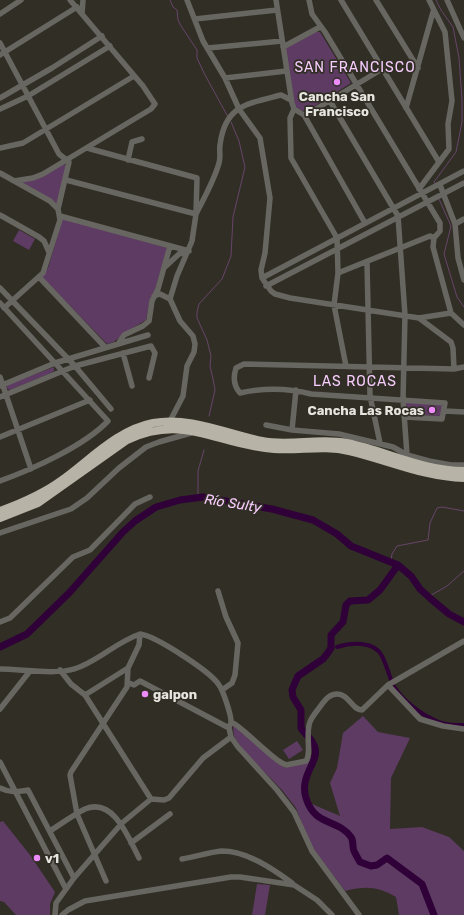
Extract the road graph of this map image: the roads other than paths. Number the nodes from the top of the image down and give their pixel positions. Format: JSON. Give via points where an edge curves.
{"nodes":[{"id":1,"x":21,"y":0,"type":"edge"},
{"id":2,"x":70,"y":0,"type":"edge"},
{"id":3,"x":83,"y":0,"type":"edge"},
{"id":4,"x":187,"y":0,"type":"edge"},
{"id":5,"x":276,"y":0,"type":"edge"},
{"id":6,"x":309,"y":0,"type":"edge"},
{"id":7,"x":341,"y":0,"type":"edge"},
{"id":8,"x":376,"y":0,"type":"edge"},
{"id":9,"x":429,"y":0,"type":"edge"},
{"id":10,"x":447,"y":0,"type":"edge"},
{"id":11,"x":77,"y":7,"type":"junction"},
{"id":12,"x":277,"y":10,"type":"junction"},
{"id":13,"x":434,"y":12,"type":"junction"},
{"id":14,"x":0,"y":14,"type":"edge"},
{"id":15,"x":82,"y":14,"type":"junction"},
{"id":16,"x":195,"y":19,"type":"junction"},
{"id":17,"x":320,"y":27,"type":"junction"},
{"id":18,"x":102,"y":36,"type":"junction"},
{"id":19,"x":464,"y":38,"type":"edge"},
{"id":20,"x":0,"y":44,"type":"edge"},
{"id":21,"x":282,"y":44,"type":"junction"},
{"id":22,"x":110,"y":46,"type":"junction"},
{"id":23,"x":208,"y":48,"type":"junction"},
{"id":24,"x":2,"y":54,"type":"edge"},
{"id":25,"x":418,"y":68,"type":"junction"},
{"id":26,"x":382,"y":69,"type":"junction"},
{"id":27,"x":286,"y":71,"type":"junction"},
{"id":28,"x":134,"y":76,"type":"junction"},
{"id":29,"x":225,"y":78,"type":"junction"},
{"id":30,"x":23,"y":85,"type":"junction"},
{"id":31,"x":356,"y":85,"type":"junction"},
{"id":32,"x":28,"y":96,"type":"junction"},
{"id":33,"x":0,"y":98,"type":"edge"},
{"id":34,"x":291,"y":100,"type":"junction"},
{"id":35,"x":330,"y":101,"type":"junction"},
{"id":36,"x":406,"y":108,"type":"junction"},
{"id":37,"x":0,"y":109,"type":"edge"},
{"id":38,"x":239,"y":109,"type":"junction"},
{"id":39,"x":294,"y":109,"type":"junction"},
{"id":40,"x":304,"y":115,"type":"junction"},
{"id":41,"x":45,"y":128,"type":"junction"},
{"id":42,"x":142,"y":140,"type":"dead end"},
{"id":43,"x":0,"y":148,"type":"edge"},
{"id":44,"x":87,"y":148,"type":"junction"},
{"id":45,"x":65,"y":160,"type":"junction"},
{"id":46,"x":128,"y":160,"type":"junction"},
{"id":47,"x":439,"y":162,"type":"junction"},
{"id":48,"x":464,"y":171,"type":"edge"},
{"id":49,"x":0,"y":173,"type":"edge"},
{"id":50,"x":66,"y":180,"type":"junction"},
{"id":51,"x":14,"y":181,"type":"junction"},
{"id":52,"x":464,"y":182,"type":"edge"},
{"id":53,"x":437,"y":186,"type":"junction"},
{"id":54,"x":420,"y":191,"type":"junction"},
{"id":55,"x":440,"y":195,"type":"junction"},
{"id":56,"x":427,"y":201,"type":"junction"},
{"id":57,"x":394,"y":208,"type":"junction"},
{"id":58,"x":58,"y":209,"type":"junction"},
{"id":59,"x":196,"y":214,"type":"junction"},
{"id":60,"x":0,"y":215,"type":"edge"},
{"id":61,"x":60,"y":216,"type":"junction"},
{"id":62,"x":398,"y":216,"type":"junction"},
{"id":63,"x":464,"y":219,"type":"edge"},
{"id":64,"x":365,"y":223,"type":"junction"},
{"id":65,"x":455,"y":224,"type":"junction"},
{"id":66,"x":337,"y":238,"type":"junction"},
{"id":67,"x":434,"y":238,"type":"junction"},
{"id":68,"x":170,"y":246,"type":"junction"},
{"id":69,"x":339,"y":247,"type":"junction"},
{"id":70,"x":399,"y":248,"type":"junction"},
{"id":71,"x":189,"y":251,"type":"junction"},
{"id":72,"x":49,"y":252,"type":"junction"},
{"id":73,"x":464,"y":255,"type":"edge"},
{"id":74,"x":458,"y":258,"type":"junction"},
{"id":75,"x":367,"y":263,"type":"junction"},
{"id":76,"x":163,"y":270,"type":"junction"},
{"id":77,"x":338,"y":273,"type":"junction"},
{"id":78,"x":40,"y":277,"type":"junction"},
{"id":79,"x":262,"y":278,"type":"junction"},
{"id":80,"x":464,"y":280,"type":"edge"},
{"id":81,"x":266,"y":286,"type":"junction"},
{"id":82,"x":0,"y":288,"type":"edge"},
{"id":83,"x":154,"y":296,"type":"junction"},
{"id":84,"x":170,"y":298,"type":"junction"},
{"id":85,"x":11,"y":302,"type":"junction"},
{"id":86,"x":0,"y":303,"type":"edge"},
{"id":87,"x":334,"y":304,"type":"junction"},
{"id":88,"x":4,"y":308,"type":"junction"},
{"id":89,"x":368,"y":310,"type":"junction"},
{"id":90,"x":451,"y":313,"type":"junction"},
{"id":91,"x":405,"y":315,"type":"junction"},
{"id":92,"x":419,"y":318,"type":"junction"},
{"id":93,"x":464,"y":325,"type":"edge"},
{"id":94,"x":148,"y":335,"type":"dead end"},
{"id":95,"x":118,"y":344,"type":"junction"},
{"id":96,"x":105,"y":347,"type":"junction"},
{"id":97,"x":123,"y":353,"type":"junction"},
{"id":98,"x":69,"y":360,"type":"junction"},
{"id":99,"x":56,"y":363,"type":"junction"},
{"id":100,"x":75,"y":366,"type":"junction"},
{"id":101,"x":346,"y":366,"type":"junction"},
{"id":102,"x":464,"y":367,"type":"edge"},
{"id":103,"x":369,"y":368,"type":"junction"},
{"id":104,"x":403,"y":368,"type":"junction"},
{"id":105,"x":454,"y":369,"type":"junction"},
{"id":106,"x":62,"y":371,"type":"junction"},
{"id":107,"x":0,"y":377,"type":"edge"},
{"id":108,"x":149,"y":378,"type":"dead end"},
{"id":109,"x":1,"y":385,"type":"edge"},
{"id":110,"x":132,"y":386,"type":"dead end"},
{"id":111,"x":296,"y":390,"type":"junction"},
{"id":112,"x":6,"y":394,"type":"junction"},
{"id":113,"x":370,"y":396,"type":"junction"},
{"id":114,"x":0,"y":397,"type":"edge"},
{"id":115,"x":402,"y":399,"type":"junction"},
{"id":116,"x":90,"y":400,"type":"junction"},
{"id":117,"x":111,"y":409,"type":"dead end"},
{"id":118,"x":445,"y":411,"type":"junction"},
{"id":119,"x":464,"y":412,"type":"edge"},
{"id":120,"x":405,"y":417,"type":"junction"},
{"id":121,"x":170,"y":421,"type":"junction"},
{"id":122,"x":266,"y":425,"type":"dead end"},
{"id":123,"x":17,"y":430,"type":"junction"},
{"id":124,"x":292,"y":430,"type":"junction"},
{"id":125,"x":195,"y":432,"type":"junction"},
{"id":126,"x":0,"y":437,"type":"edge"},
{"id":127,"x":380,"y":443,"type":"junction"},
{"id":128,"x":407,"y":455,"type":"junction"},
{"id":129,"x":464,"y":466,"type":"edge"},
{"id":130,"x":31,"y":469,"type":"junction"},
{"id":131,"x":464,"y":471,"type":"edge"},
{"id":132,"x":464,"y":478,"type":"edge"},
{"id":133,"x":0,"y":481,"type":"edge"},
{"id":134,"x":150,"y":497,"type":"dead end"},
{"id":135,"x":0,"y":511,"type":"edge"},
{"id":136,"x":0,"y":518,"type":"edge"},
{"id":137,"x":0,"y":533,"type":"edge"},
{"id":138,"x":218,"y":591,"type":"dead end"},
{"id":139,"x":0,"y":622,"type":"edge"},
{"id":140,"x":140,"y":634,"type":"junction"},
{"id":141,"x":464,"y":641,"type":"edge"},
{"id":142,"x":128,"y":668,"type":"junction"},
{"id":143,"x":0,"y":669,"type":"edge"},
{"id":144,"x":60,"y":670,"type":"junction"},
{"id":145,"x":30,"y":671,"type":"junction"},
{"id":146,"x":128,"y":683,"type":"junction"},
{"id":147,"x":388,"y":685,"type":"junction"},
{"id":148,"x":222,"y":690,"type":"junction"},
{"id":149,"x":85,"y":695,"type":"junction"},
{"id":150,"x":0,"y":709,"type":"edge"},
{"id":151,"x":231,"y":722,"type":"junction"},
{"id":152,"x":103,"y":723,"type":"junction"},
{"id":153,"x":229,"y":728,"type":"junction"},
{"id":154,"x":464,"y":729,"type":"edge"},
{"id":155,"x":231,"y":737,"type":"junction"},
{"id":156,"x":0,"y":762,"type":"edge"},
{"id":157,"x":0,"y":788,"type":"edge"},
{"id":158,"x":15,"y":793,"type":"junction"},
{"id":159,"x":151,"y":799,"type":"junction"},
{"id":160,"x":77,"y":814,"type":"junction"},
{"id":161,"x":170,"y":814,"type":"dead end"},
{"id":162,"x":122,"y":823,"type":"junction"},
{"id":163,"x":50,"y":831,"type":"junction"},
{"id":164,"x":131,"y":843,"type":"junction"},
{"id":165,"x":94,"y":854,"type":"junction"},
{"id":166,"x":139,"y":858,"type":"dead end"},
{"id":167,"x":182,"y":859,"type":"dead end"},
{"id":168,"x":74,"y":878,"type":"junction"},
{"id":169,"x":106,"y":881,"type":"dead end"},
{"id":170,"x":294,"y":885,"type":"junction"},
{"id":171,"x":66,"y":889,"type":"junction"},
{"id":172,"x":55,"y":915,"type":"edge"},
{"id":173,"x":62,"y":915,"type":"edge"},
{"id":174,"x":332,"y":915,"type":"edge"},
{"id":175,"x":359,"y":915,"type":"edge"}],
"edges":[{"from":1,"to":14,"type":"street"},
{"from":2,"to":11,"type":"street"},
{"from":3,"to":15,"type":"street"},
{"from":4,"to":16,"type":"street"},
{"from":5,"to":12,"type":"street"},
{"from":6,"to":17,"type":"street","via":[[312,14]]},
{"from":7,"to":26,"type":"street"},
{"from":8,"to":25,"type":"street"},
{"from":9,"to":13,"type":"street"},
{"from":10,"to":19,"type":"street"},
{"from":11,"to":15,"type":"street"},
{"from":11,"to":24,"type":"street"},
{"from":12,"to":16,"type":"street"},
{"from":12,"to":21,"type":"street"},
{"from":13,"to":25,"type":"street"},
{"from":13,"to":47,"type":"street","via":[[445,32],[452,93],[448,124],[449,150]]},
{"from":15,"to":18,"type":"street"},
{"from":16,"to":23,"type":"street"},
{"from":17,"to":21,"type":"street"},
{"from":17,"to":31,"type":"street"},
{"from":18,"to":22,"type":"street"},
{"from":18,"to":30,"type":"street"},
{"from":20,"to":24,"type":"street"},
{"from":21,"to":23,"type":"street"},
{"from":21,"to":27,"type":"street"},
{"from":22,"to":28,"type":"street"},
{"from":22,"to":32,"type":"street"},
{"from":23,"to":29,"type":"street"},
{"from":24,"to":30,"type":"street"},
{"from":25,"to":36,"type":"street"},
{"from":26,"to":31,"type":"street"},
{"from":26,"to":36,"type":"street"},
{"from":27,"to":29,"type":"street"},
{"from":27,"to":34,"type":"street"},
{"from":28,"to":41,"type":"street"},
{"from":28,"to":44,"type":"street","via":[[152,98],[154,107]]},
{"from":29,"to":38,"type":"street"},
{"from":30,"to":32,"type":"street"},
{"from":30,"to":33,"type":"street"},
{"from":31,"to":35,"type":"street"},
{"from":31,"to":54,"type":"street"},
{"from":32,"to":37,"type":"street"},
{"from":32,"to":41,"type":"street"},
{"from":34,"to":38,"type":"street","via":[[280,95],[245,104]]},
{"from":34,"to":39,"type":"street"},
{"from":35,"to":40,"type":"street"},
{"from":35,"to":57,"type":"street"},
{"from":36,"to":47,"type":"street"},
{"from":38,"to":59,"type":"street","via":[[227,120],[220,146],[220,160]]},
{"from":38,"to":79,"type":"street","via":[[260,138],[270,198]]},
{"from":39,"to":40,"type":"street"},
{"from":39,"to":66,"type":"street","via":[[290,118],[291,158]]},
{"from":40,"to":64,"type":"street"},
{"from":41,"to":43,"type":"street","via":[[23,143]]},
{"from":41,"to":45,"type":"street"},
{"from":42,"to":46,"type":"street","via":[[132,142]]},
{"from":44,"to":45,"type":"street"},
{"from":44,"to":46,"type":"street"},
{"from":45,"to":50,"type":"street","via":[[69,165]]},
{"from":45,"to":51,"type":"street","via":[[37,177]]},
{"from":46,"to":59,"type":"street","via":[[197,178]]},
{"from":47,"to":54,"type":"street"},
{"from":48,"to":53,"type":"street"},
{"from":49,"to":51,"type":"street"},
{"from":50,"to":58,"type":"street"},
{"from":50,"to":59,"type":"street"},
{"from":51,"to":58,"type":"street","via":[[50,201]]},
{"from":52,"to":55,"type":"street"},
{"from":53,"to":54,"type":"street"},
{"from":53,"to":55,"type":"street"},
{"from":54,"to":56,"type":"street"},
{"from":54,"to":57,"type":"street"},
{"from":55,"to":56,"type":"street"},
{"from":55,"to":65,"type":"street"},
{"from":56,"to":62,"type":"street"},
{"from":56,"to":67,"type":"street","via":[[441,227]]},
{"from":57,"to":62,"type":"street"},
{"from":57,"to":64,"type":"street"},
{"from":58,"to":61,"type":"street"},
{"from":59,"to":71,"type":"street"},
{"from":60,"to":72,"type":"street","via":[[39,237]]},
{"from":61,"to":68,"type":"street"},
{"from":61,"to":72,"type":"street"},
{"from":62,"to":69,"type":"street"},
{"from":62,"to":70,"type":"street"},
{"from":63,"to":65,"type":"street"},
{"from":64,"to":66,"type":"street"},
{"from":65,"to":74,"type":"street"},
{"from":66,"to":69,"type":"street"},
{"from":66,"to":79,"type":"street"},
{"from":67,"to":70,"type":"street","via":[[430,236]]},
{"from":67,"to":90,"type":"street","via":[[433,247]]},
{"from":68,"to":71,"type":"street"},
{"from":68,"to":76,"type":"street"},
{"from":69,"to":77,"type":"street"},
{"from":69,"to":81,"type":"street"},
{"from":70,"to":75,"type":"street"},
{"from":70,"to":91,"type":"street"},
{"from":71,"to":76,"type":"street","via":[[179,254]]},
{"from":71,"to":84,"type":"street"},
{"from":72,"to":78,"type":"street"},
{"from":73,"to":74,"type":"street"},
{"from":74,"to":80,"type":"street"},
{"from":75,"to":77,"type":"street"},
{"from":75,"to":89,"type":"street"},
{"from":76,"to":83,"type":"street"},
{"from":77,"to":87,"type":"street"},
{"from":78,"to":85,"type":"street"},
{"from":78,"to":96,"type":"street"},
{"from":79,"to":81,"type":"street"},
{"from":81,"to":87,"type":"street","via":[[275,294],[290,298]]},
{"from":82,"to":85,"type":"street"},
{"from":83,"to":84,"type":"street","via":[[160,294]]},
{"from":83,"to":95,"type":"street","via":[[149,320],[143,326],[124,335]]},
{"from":84,"to":121,"type":"street","via":[[180,321],[195,344],[187,366],[182,396]]},
{"from":85,"to":88,"type":"street"},
{"from":85,"to":98,"type":"street"},
{"from":86,"to":88,"type":"street"},
{"from":87,"to":89,"type":"street"},
{"from":87,"to":101,"type":"street"},
{"from":88,"to":99,"type":"street"},
{"from":89,"to":91,"type":"street"},
{"from":89,"to":103,"type":"street"},
{"from":90,"to":92,"type":"street"},
{"from":90,"to":93,"type":"street"},
{"from":91,"to":92,"type":"street"},
{"from":91,"to":104,"type":"street"},
{"from":92,"to":105,"type":"street","via":[[451,342]]},
{"from":94,"to":95,"type":"street"},
{"from":95,"to":96,"type":"street"},
{"from":96,"to":98,"type":"street"},
{"from":97,"to":100,"type":"street"},
{"from":97,"to":108,"type":"street","via":[[152,346],[156,353]]},
{"from":97,"to":110,"type":"street"},
{"from":98,"to":99,"type":"street"},
{"from":98,"to":100,"type":"street"},
{"from":99,"to":106,"type":"street"},
{"from":99,"to":109,"type":"street"},
{"from":100,"to":106,"type":"street"},
{"from":100,"to":117,"type":"street"},
{"from":101,"to":103,"type":"street"},
{"from":101,"to":111,"type":"street","via":[[244,364],[236,368],[234,374],[236,389],[240,393]]},
{"from":102,"to":105,"type":"street"},
{"from":103,"to":104,"type":"street"},
{"from":103,"to":113,"type":"street"},
{"from":104,"to":105,"type":"street"},
{"from":104,"to":115,"type":"street"},
{"from":106,"to":112,"type":"street"},
{"from":106,"to":116,"type":"street"},
{"from":107,"to":109,"type":"street"},
{"from":109,"to":112,"type":"street"},
{"from":111,"to":113,"type":"street","via":[[311,394]]},
{"from":111,"to":124,"type":"street"},
{"from":112,"to":114,"type":"street"},
{"from":112,"to":123,"type":"street"},
{"from":113,"to":115,"type":"street"},
{"from":113,"to":127,"type":"street"},
{"from":115,"to":118,"type":"street","via":[[445,403]]},
{"from":115,"to":120,"type":"street"},
{"from":116,"to":123,"type":"street"},
{"from":116,"to":130,"type":"street","via":[[108,421],[98,432]]},
{"from":118,"to":119,"type":"street"},
{"from":118,"to":120,"type":"street","via":[[442,419]]},
{"from":120,"to":128,"type":"street"},
{"from":121,"to":131,"type":"highway","via":[[192,423],[264,441],[347,443],[439,469]]},
{"from":121,"to":135,"type":"highway","via":[[138,427],[44,492]]},
{"from":122,"to":124,"type":"street"},
{"from":123,"to":126,"type":"street"},
{"from":123,"to":130,"type":"street"},
{"from":124,"to":127,"type":"street","via":[[340,434]]},
{"from":125,"to":132,"type":"highway","via":[[275,450],[338,448],[430,474]]},
{"from":125,"to":136,"type":"highway","via":[[166,428],[140,434],[112,449],[38,503]]},
{"from":125,"to":137,"type":"street","via":[[146,448],[71,509]]},
{"from":127,"to":128,"type":"street"},
{"from":128,"to":129,"type":"street","via":[[442,464]]},
{"from":130,"to":133,"type":"street"},
{"from":134,"to":139,"type":"street","via":[[135,504],[90,550],[73,557],[10,618]]},
{"from":138,"to":148,"type":"street","via":[[238,643],[235,675],[232,683]]},
{"from":140,"to":142,"type":"street","via":[[139,645]]},
{"from":140,"to":144,"type":"street","via":[[119,643],[80,667]]},
{"from":140,"to":148,"type":"street","via":[[155,639],[181,655],[214,678]]},
{"from":141,"to":147,"type":"street"},
{"from":142,"to":146,"type":"street"},
{"from":142,"to":149,"type":"street"},
{"from":143,"to":145,"type":"street"},
{"from":144,"to":145,"type":"street"},
{"from":144,"to":149,"type":"street","via":[[71,684]]},
{"from":145,"to":150,"type":"street"},
{"from":146,"to":152,"type":"street"},
{"from":146,"to":153,"type":"street","via":[[134,685],[140,681]]},
{"from":147,"to":151,"type":"street","via":[[362,710],[357,709],[344,696],[329,696],[310,720],[309,755],[303,762],[282,763],[256,743],[239,725]]},
{"from":147,"to":154,"type":"street","via":[[420,719]]},
{"from":148,"to":151,"type":"street"},
{"from":149,"to":152,"type":"street"},
{"from":151,"to":153,"type":"street"},
{"from":152,"to":159,"type":"street"},
{"from":152,"to":160,"type":"street","via":[[71,772]]},
{"from":153,"to":155,"type":"street"},
{"from":155,"to":159,"type":"street","via":[[203,758],[169,798]]},
{"from":155,"to":175,"type":"street","via":[[294,812],[312,851]]},
{"from":156,"to":158,"type":"street"},
{"from":157,"to":158,"type":"street"},
{"from":158,"to":163,"type":"street","via":[[28,790]]},
{"from":158,"to":171,"type":"street"},
{"from":159,"to":162,"type":"street"},
{"from":160,"to":162,"type":"street","via":[[85,809],[101,808]]},
{"from":160,"to":163,"type":"street"},
{"from":160,"to":165,"type":"street"},
{"from":161,"to":164,"type":"street"},
{"from":162,"to":164,"type":"street"},
{"from":162,"to":165,"type":"street"},
{"from":163,"to":168,"type":"street"},
{"from":164,"to":166,"type":"street"},
{"from":165,"to":168,"type":"street"},
{"from":165,"to":169,"type":"street"},
{"from":167,"to":170,"type":"street","via":[[221,851],[228,852],[255,860]]},
{"from":168,"to":171,"type":"street"},
{"from":170,"to":173,"type":"street","via":[[231,877],[86,901]]},
{"from":170,"to":174,"type":"street","via":[[317,900]]},
{"from":171,"to":172,"type":"street","via":[[55,906]]}]}
